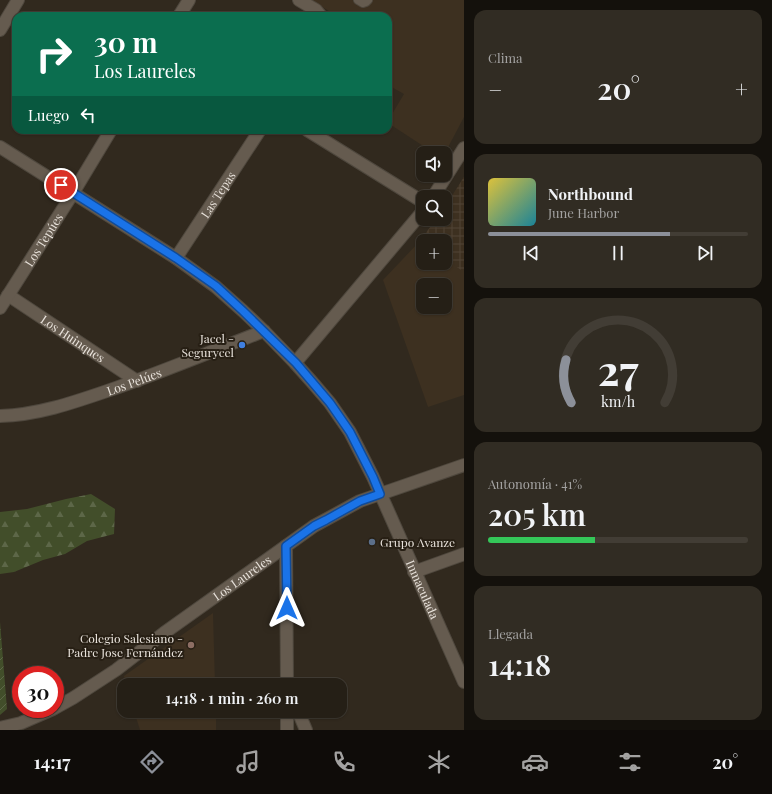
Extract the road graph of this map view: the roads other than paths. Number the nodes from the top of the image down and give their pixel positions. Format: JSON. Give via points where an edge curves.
{"nodes":[{"id":1,"x":18,"y":0,"type":"edge"},
{"id":2,"x":189,"y":0,"type":"edge"},
{"id":3,"x":299,"y":0,"type":"edge"},
{"id":4,"x":358,"y":0,"type":"edge"},
{"id":5,"x":368,"y":0,"type":"edge"},
{"id":6,"x":182,"y":12,"type":"edge"},
{"id":7,"x":318,"y":12,"type":"edge"},
{"id":8,"x":0,"y":30,"type":"edge"},
{"id":9,"x":109,"y":134,"type":"edge"},
{"id":10,"x":257,"y":134,"type":"edge"},
{"id":11,"x":313,"y":134,"type":"edge"},
{"id":12,"x":0,"y":147,"type":"edge"},
{"id":13,"x":464,"y":148,"type":"edge"},
{"id":14,"x":437,"y":190,"type":"edge"},
{"id":15,"x":73,"y":193,"type":"junction"},
{"id":16,"x":416,"y":198,"type":"edge"},
{"id":17,"x":416,"y":219,"type":"edge"},
{"id":18,"x":176,"y":258,"type":"junction"},
{"id":19,"x":8,"y":295,"type":"junction"},
{"id":20,"x":0,"y":308,"type":"edge"},
{"id":21,"x":264,"y":331,"type":"junction"},
{"id":22,"x":296,"y":363,"type":"junction"},
{"id":23,"x":137,"y":381,"type":"junction"},
{"id":24,"x":0,"y":416,"type":"edge"},
{"id":25,"x":464,"y":465,"type":"edge"},
{"id":26,"x":380,"y":494,"type":"junction"},
{"id":27,"x":286,"y":546,"type":"junction"},
{"id":28,"x":464,"y":554,"type":"edge"},
{"id":29,"x":414,"y":572,"type":"junction"},
{"id":30,"x":287,"y":678,"type":"edge"},
{"id":31,"x":464,"y":682,"type":"edge"},
{"id":32,"x":64,"y":703,"type":"edge"},
{"id":33,"x":32,"y":718,"type":"edge"},
{"id":34,"x":287,"y":718,"type":"edge"},
{"id":35,"x":301,"y":718,"type":"edge"},
{"id":36,"x":0,"y":728,"type":"edge"},
{"id":37,"x":287,"y":730,"type":"edge"},
{"id":38,"x":306,"y":730,"type":"edge"}],
"edges":[{"from":1,"to":8,"type":"street"},
{"from":2,"to":6,"type":"street"},
{"from":3,"to":7,"type":"street"},
{"from":4,"to":5,"type":"lane","via":[[363,3]]},
{"from":9,"to":15,"type":"street","name":"Los Tepúes"},
{"from":10,"to":18,"type":"street","name":"Las Tepas"},
{"from":11,"to":16,"type":"street"},
{"from":12,"to":15,"type":"street","name":"Inmaculada"},
{"from":13,"to":14,"type":"street"},
{"from":15,"to":18,"type":"street","name":"Inmaculada"},
{"from":15,"to":19,"type":"street","name":"Los Tepúes"},
{"from":17,"to":22,"type":"street"},
{"from":18,"to":21,"type":"street","name":"Inmaculada","via":[[216,286]]},
{"from":19,"to":20,"type":"street","name":"Los Tepúes"},
{"from":19,"to":23,"type":"street","name":"Los Huinques"},
{"from":21,"to":22,"type":"street","name":"Inmaculada"},
{"from":21,"to":23,"type":"street","name":"Los Pelúes"},
{"from":22,"to":26,"type":"street","name":"Inmaculada","via":[[330,403],[350,432]]},
{"from":23,"to":24,"type":"street","name":"Los Pelúes","via":[[50,409]]},
{"from":25,"to":26,"type":"street","name":"Los Laureles"},
{"from":26,"to":27,"type":"street","name":"Los Laureles","via":[[360,501]]},
{"from":26,"to":29,"type":"street","name":"Inmaculada"},
{"from":27,"to":30,"type":"street"},
{"from":27,"to":32,"type":"street","name":"Los Laureles","via":[[116,670]]},
{"from":28,"to":29,"type":"street"},
{"from":29,"to":31,"type":"street","name":"Inmaculada"},
{"from":33,"to":36,"type":"street","name":"Los Laureles"},
{"from":34,"to":37,"type":"street"},
{"from":35,"to":38,"type":"street"}]}
